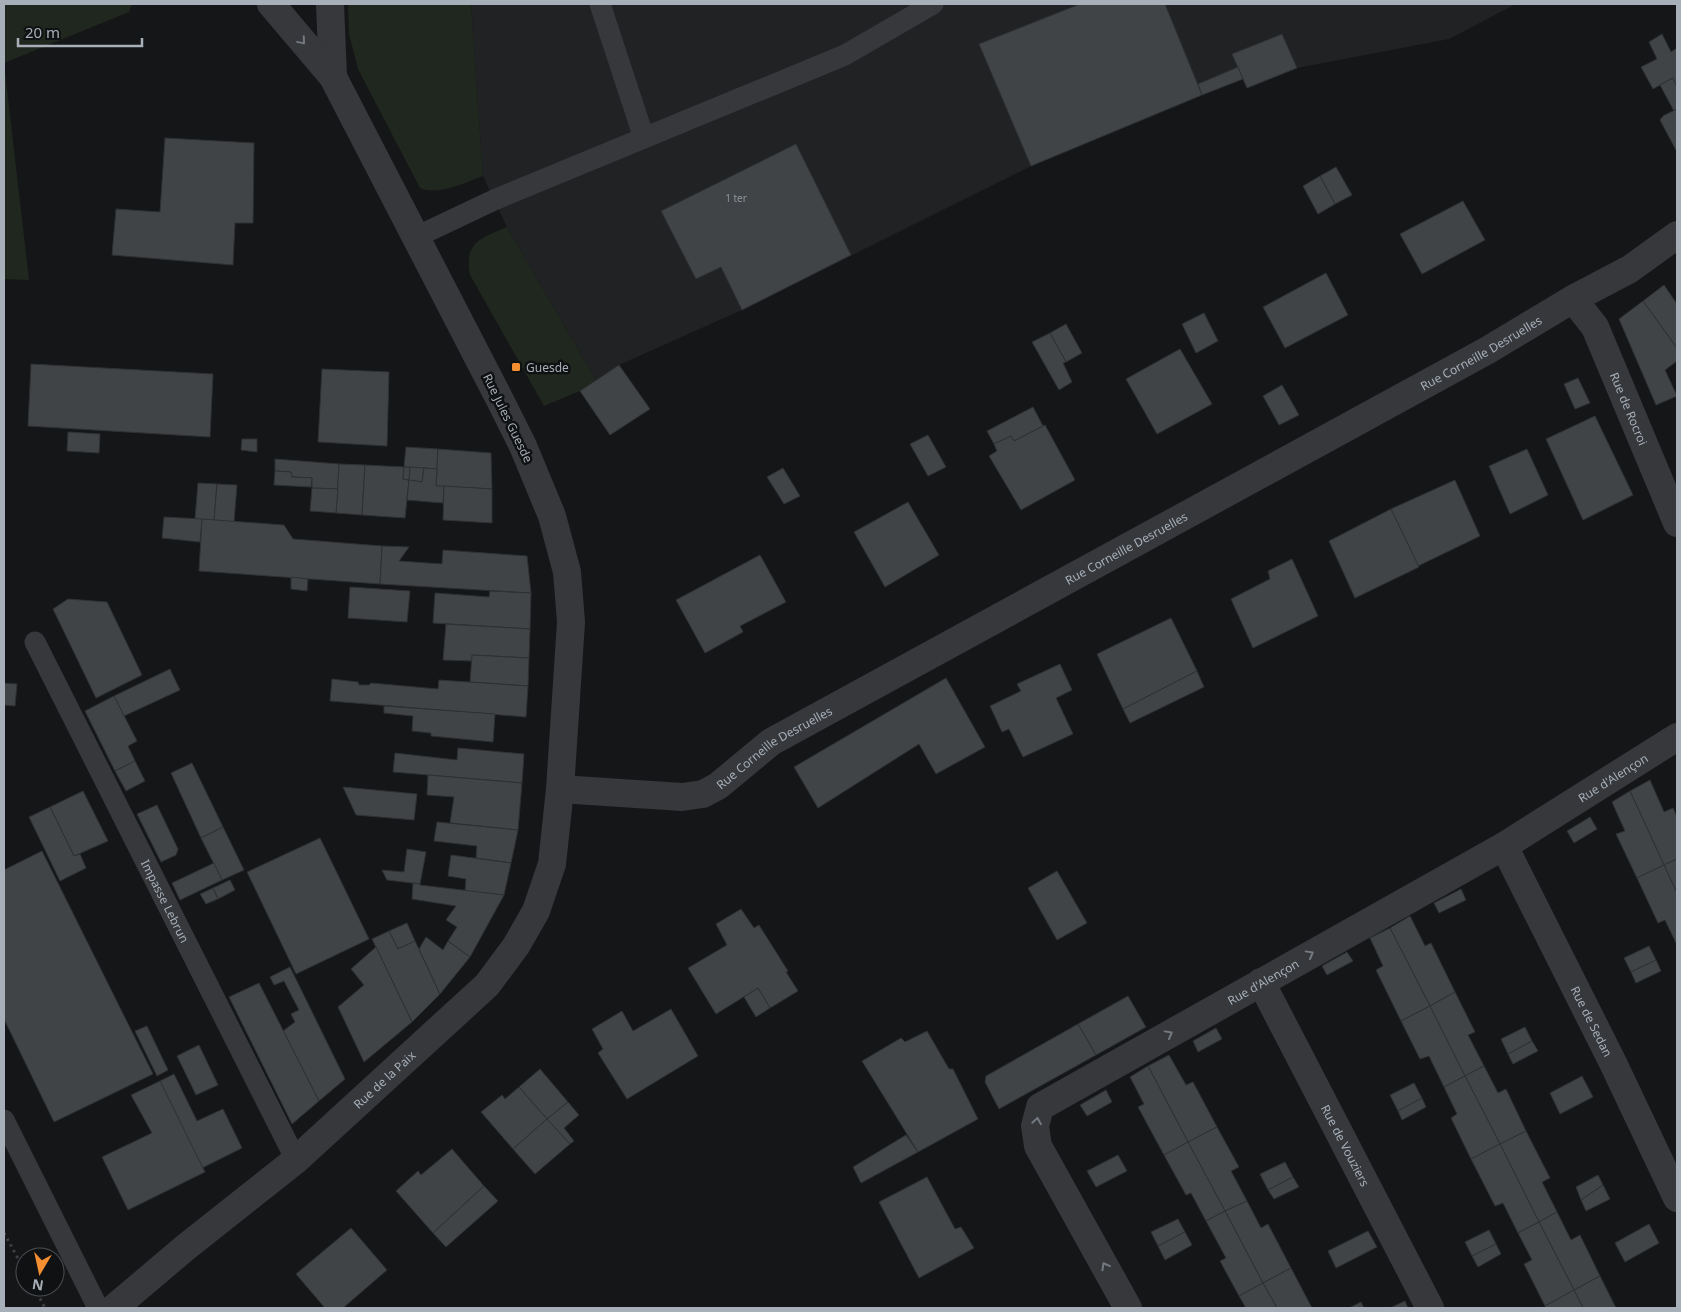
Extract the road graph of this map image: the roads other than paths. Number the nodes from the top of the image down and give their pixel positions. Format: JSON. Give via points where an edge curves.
{"nodes":[{"id":1,"x":271,"y":4,"type":"edge"},
{"id":2,"x":330,"y":4,"type":"edge"},
{"id":3,"x":600,"y":4,"type":"edge"},
{"id":4,"x":933,"y":4,"type":"edge"},
{"id":5,"x":333,"y":77,"type":"junction"},
{"id":6,"x":644,"y":138,"type":"junction"},
{"id":7,"x":1677,"y":235,"type":"edge"},
{"id":8,"x":416,"y":237,"type":"junction"},
{"id":9,"x":1574,"y":300,"type":"junction"},
{"id":10,"x":1677,"y":523,"type":"edge"},
{"id":11,"x":34,"y":642,"type":"dead end"},
{"id":12,"x":1677,"y":737,"type":"edge"},
{"id":13,"x":560,"y":789,"type":"junction"},
{"id":14,"x":1504,"y":846,"type":"junction"},
{"id":15,"x":1261,"y":982,"type":"junction"},
{"id":16,"x":4,"y":1120,"type":"edge"},
{"id":17,"x":296,"y":1160,"type":"junction"},
{"id":18,"x":1677,"y":1198,"type":"edge"},
{"id":19,"x":98,"y":1308,"type":"edge"},
{"id":20,"x":114,"y":1308,"type":"edge"},
{"id":21,"x":1128,"y":1308,"type":"edge"},
{"id":22,"x":1430,"y":1308,"type":"edge"}],
"edges":[{"from":1,"to":5,"type":"street","name":"Rue Jules Guesde","one_way":true},
{"from":2,"to":5,"type":"street","name":"Rue Jules Guesde"},
{"from":3,"to":6,"type":"lane"},
{"from":4,"to":6,"type":"lane","via":[[846,55]]},
{"from":5,"to":8,"type":"street","name":"Rue Jules Guesde"},
{"from":6,"to":8,"type":"lane","via":[[494,200]]},
{"from":7,"to":9,"type":"street","name":"Rue Corneille Desruelles","via":[[1630,269]]},
{"from":8,"to":13,"type":"street","name":"Rue Jules Guesde","via":[[523,446],[552,516],[567,572],[572,622]]},
{"from":9,"to":10,"type":"street","name":"Rue de Rocroi","via":[[1595,327]]},
{"from":9,"to":13,"type":"street","name":"Rue Corneille Desruelles","via":[[1265,473],[771,742],[718,786],[703,794],[682,797]]},
{"from":11,"to":17,"type":"lane","name":"Impasse Lebrun"},
{"from":12,"to":14,"type":"street","name":"Rue d'Alençon"},
{"from":13,"to":17,"type":"street","name":"Rue de la Paix","via":[[552,864],[536,911],[516,946],[487,985]]},
{"from":15,"to":14,"type":"street","name":"Rue d'Alençon","one_way":true},
{"from":14,"to":18,"type":"street","name":"Rue de Sedan"},
{"from":21,"to":15,"type":"street","name":"Rue d'Alençon","one_way":true,"via":[[1038,1146],[1035,1126],[1040,1107]]},
{"from":15,"to":22,"type":"street","name":"Rue de Vouziers"},
{"from":16,"to":19,"type":"lane"},
{"from":17,"to":20,"type":"street","name":"Rue de la Paix"}]}
